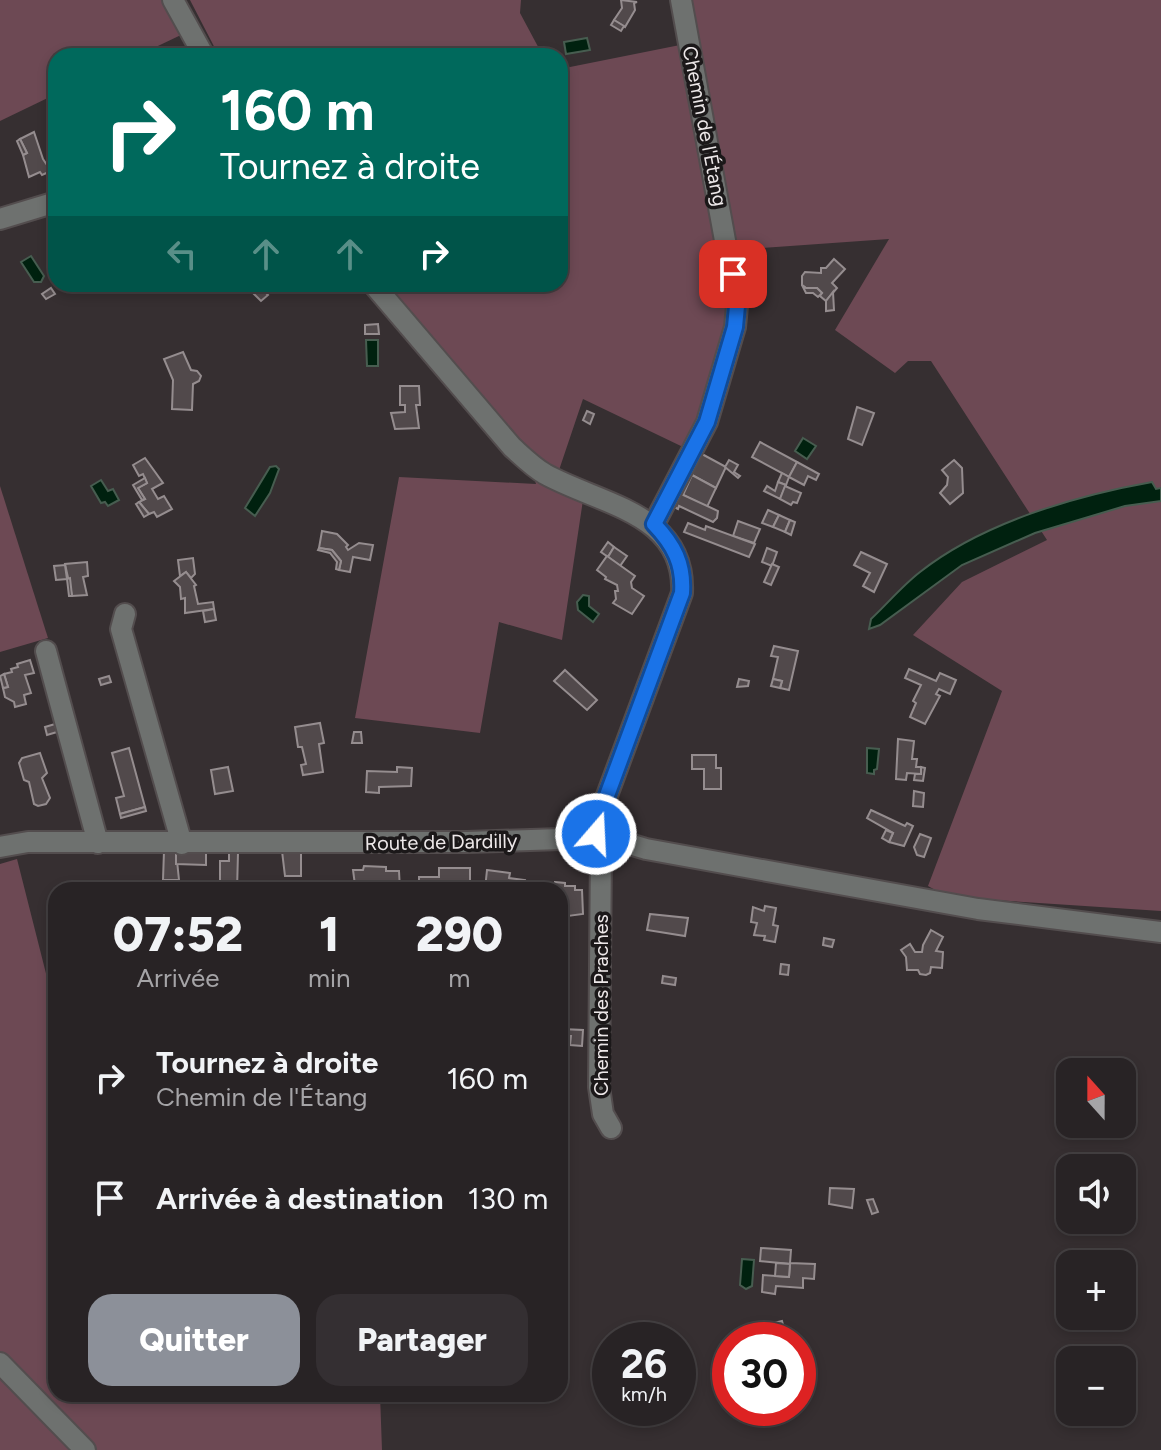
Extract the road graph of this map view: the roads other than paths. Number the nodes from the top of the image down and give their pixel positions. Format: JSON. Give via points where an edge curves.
{"nodes":[{"id":1,"x":173,"y":0,"type":"edge"},
{"id":2,"x":681,"y":0,"type":"edge"},
{"id":3,"x":200,"y":48,"type":"edge"},
{"id":4,"x":48,"y":204,"type":"edge"},
{"id":5,"x":0,"y":219,"type":"edge"},
{"id":6,"x":380,"y":292,"type":"edge"},
{"id":7,"x":654,"y":524,"type":"junction"},
{"id":8,"x":125,"y":614,"type":"dead end"},
{"id":9,"x":46,"y":651,"type":"dead end"},
{"id":10,"x":596,"y":834,"type":"junction"},
{"id":11,"x":98,"y":843,"type":"junction"},
{"id":12,"x":182,"y":844,"type":"junction"},
{"id":13,"x":0,"y":847,"type":"edge"},
{"id":14,"x":1161,"y":932,"type":"edge"},
{"id":15,"x":611,"y":1128,"type":"dead end"},
{"id":16,"x":0,"y":1363,"type":"edge"},
{"id":17,"x":85,"y":1450,"type":"edge"}],
"edges":[{"from":1,"to":3,"type":"street"},
{"from":2,"to":7,"type":"street","name":"Chemin de l'Étang","via":[[737,306],[707,422]]},
{"from":4,"to":5,"type":"street"},
{"from":6,"to":7,"type":"street","via":[[529,463]]},
{"from":7,"to":10,"type":"street","via":[[680,560],[682,593]]},
{"from":8,"to":12,"type":"street","via":[[121,629]]},
{"from":9,"to":11,"type":"street"},
{"from":10,"to":12,"type":"street","name":"Route de Dardilly","via":[[467,842]]},
{"from":10,"to":14,"type":"street","name":"Route de Dardilly","via":[[646,849],[978,909]]},
{"from":10,"to":15,"type":"street","name":"Chemin des Praches","via":[[601,847],[599,1087]]},
{"from":11,"to":12,"type":"street","name":"Route de Dardilly"},
{"from":11,"to":13,"type":"street","name":"Route de Dardilly"},
{"from":16,"to":17,"type":"street"}]}
